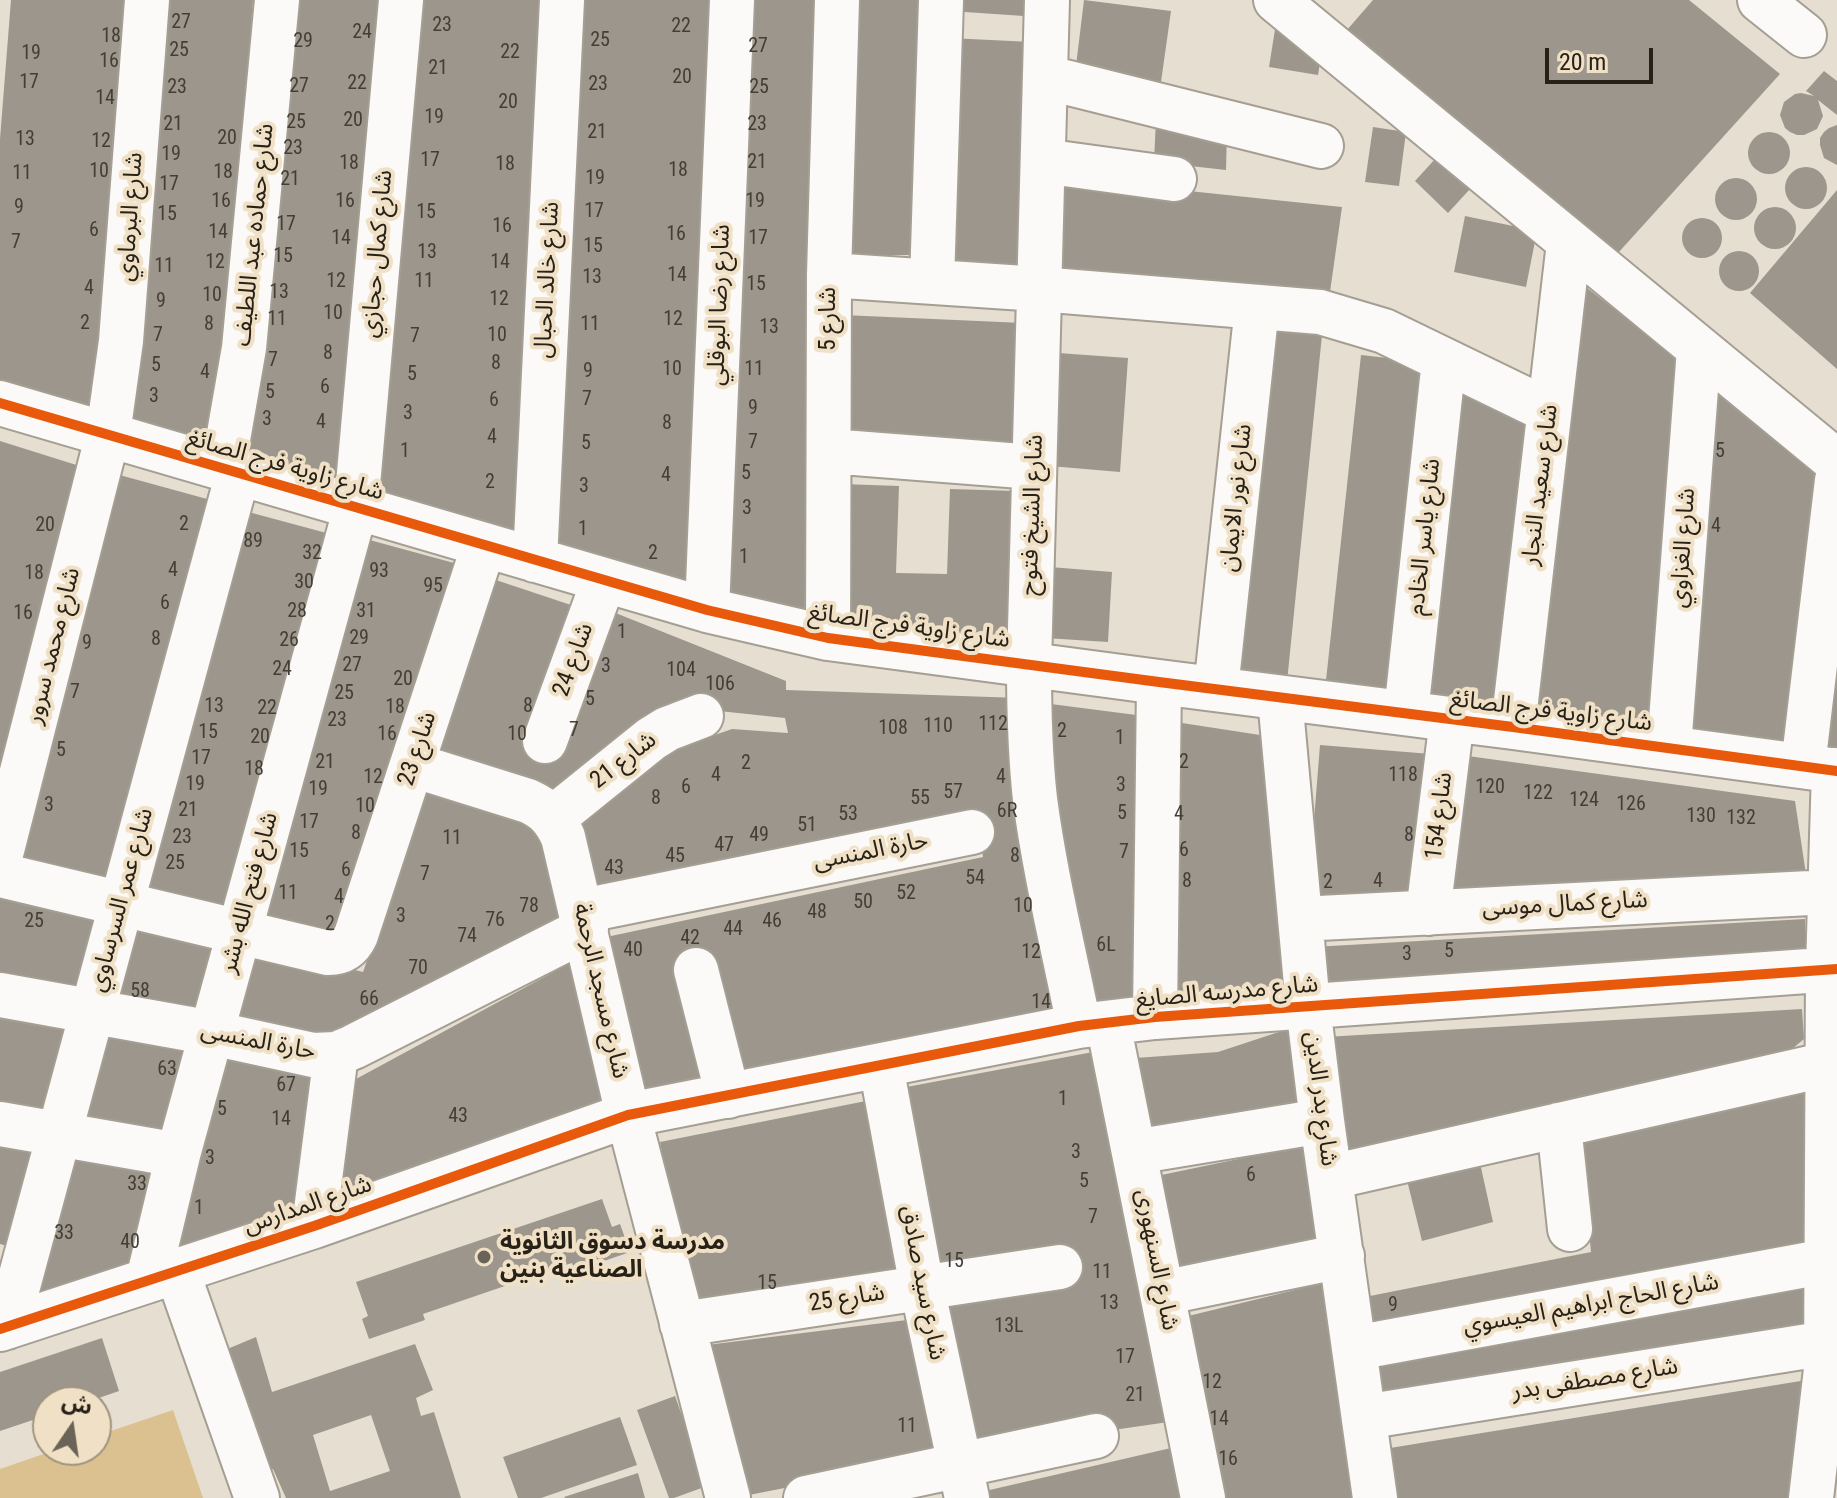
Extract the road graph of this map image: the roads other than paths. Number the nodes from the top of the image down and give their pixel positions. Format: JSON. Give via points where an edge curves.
{"nodes":[{"id":1,"x":147,"y":0,"type":"edge"},
{"id":2,"x":277,"y":0,"type":"edge"},
{"id":3,"x":401,"y":0,"type":"edge"},
{"id":4,"x":562,"y":0,"type":"edge"},
{"id":5,"x":732,"y":0,"type":"edge"},
{"id":6,"x":837,"y":0,"type":"edge"},
{"id":7,"x":941,"y":0,"type":"edge"},
{"id":8,"x":1047,"y":0,"type":"edge"},
{"id":9,"x":1276,"y":0,"type":"edge"},
{"id":10,"x":1760,"y":0,"type":"edge"},
{"id":11,"x":1804,"y":35,"type":"dead end"},
{"id":12,"x":1045,"y":77,"type":"junction"},
{"id":13,"x":1321,"y":146,"type":"dead end"},
{"id":14,"x":1043,"y":161,"type":"junction"},
{"id":15,"x":1174,"y":179,"type":"dead end"},
{"id":16,"x":1569,"y":243,"type":"junction"},
{"id":17,"x":829,"y":275,"type":"junction"},
{"id":18,"x":932,"y":282,"type":"junction"},
{"id":19,"x":1039,"y":289,"type":"junction"},
{"id":20,"x":1257,"y":307,"type":"junction"},
{"id":21,"x":1699,"y":349,"type":"junction"},
{"id":22,"x":1444,"y":360,"type":"junction"},
{"id":23,"x":0,"y":403,"type":"edge"},
{"id":24,"x":1549,"y":411,"type":"junction"},
{"id":25,"x":108,"y":434,"type":"junction"},
{"id":26,"x":829,"y":451,"type":"junction"},
{"id":27,"x":1837,"y":462,"type":"edge"},
{"id":28,"x":1034,"y":467,"type":"junction"},
{"id":29,"x":231,"y":470,"type":"junction"},
{"id":30,"x":1837,"y":480,"type":"edge"},
{"id":31,"x":356,"y":507,"type":"junction"},
{"id":32,"x":484,"y":545,"type":"junction"},
{"id":33,"x":535,"y":560,"type":"junction"},
{"id":34,"x":604,"y":580,"type":"junction"},
{"id":35,"x":707,"y":610,"type":"junction"},
{"id":36,"x":828,"y":638,"type":"junction"},
{"id":37,"x":1029,"y":665,"type":"junction"},
{"id":38,"x":1159,"y":682,"type":"junction"},
{"id":39,"x":1216,"y":689,"type":"junction"},
{"id":40,"x":1280,"y":698,"type":"junction"},
{"id":41,"x":1406,"y":713,"type":"junction"},
{"id":42,"x":701,"y":716,"type":"dead end"},
{"id":43,"x":1452,"y":719,"type":"junction"},
{"id":44,"x":1513,"y":727,"type":"junction"},
{"id":45,"x":545,"y":741,"type":"dead end"},
{"id":46,"x":1669,"y":747,"type":"junction"},
{"id":47,"x":413,"y":765,"type":"junction"},
{"id":48,"x":1825,"y":769,"type":"edge"},
{"id":49,"x":553,"y":818,"type":"junction"},
{"id":50,"x":972,"y":832,"type":"dead end"},
{"id":51,"x":0,"y":858,"type":"edge"},
{"id":52,"x":0,"y":875,"type":"edge"},
{"id":53,"x":1830,"y":892,"type":"junction"},
{"id":54,"x":121,"y":904,"type":"junction"},
{"id":55,"x":1428,"y":913,"type":"junction"},
{"id":56,"x":1300,"y":919,"type":"junction"},
{"id":57,"x":584,"y":920,"type":"junction"},
{"id":58,"x":240,"y":932,"type":"junction"},
{"id":59,"x":1833,"y":969,"type":"edge"},
{"id":60,"x":696,"y":970,"type":"dead end"},
{"id":61,"x":0,"y":995,"type":"edge"},
{"id":62,"x":1308,"y":1006,"type":"junction"},
{"id":63,"x":92,"y":1011,"type":"junction"},
{"id":64,"x":1155,"y":1017,"type":"junction"},
{"id":65,"x":1094,"y":1024,"type":"junction"},
{"id":66,"x":212,"y":1033,"type":"junction"},
{"id":67,"x":336,"y":1054,"type":"junction"},
{"id":68,"x":1828,"y":1064,"type":"junction"},
{"id":69,"x":881,"y":1066,"type":"junction"},
{"id":70,"x":728,"y":1096,"type":"junction"},
{"id":71,"x":628,"y":1115,"type":"junction"},
{"id":72,"x":1322,"y":1121,"type":"junction"},
{"id":73,"x":0,"y":1124,"type":"edge"},
{"id":74,"x":1559,"y":1125,"type":"junction"},
{"id":75,"x":59,"y":1134,"type":"junction"},
{"id":76,"x":1134,"y":1152,"type":"junction"},
{"id":77,"x":178,"y":1155,"type":"junction"},
{"id":78,"x":1331,"y":1177,"type":"junction"},
{"id":79,"x":314,"y":1226,"type":"junction"},
{"id":80,"x":1570,"y":1229,"type":"dead end"},
{"id":81,"x":1830,"y":1253,"type":"edge"},
{"id":82,"x":1342,"y":1256,"type":"junction"},
{"id":83,"x":12,"y":1265,"type":"edge"},
{"id":84,"x":1060,"y":1267,"type":"dead end"},
{"id":85,"x":162,"y":1276,"type":"junction"},
{"id":86,"x":922,"y":1287,"type":"junction"},
{"id":87,"x":1162,"y":1293,"type":"junction"},
{"id":88,"x":682,"y":1324,"type":"junction"},
{"id":89,"x":3,"y":1328,"type":"edge"},
{"id":90,"x":1355,"y":1348,"type":"junction"},
{"id":91,"x":1830,"y":1361,"type":"edge"},
{"id":92,"x":1364,"y":1417,"type":"junction"},
{"id":93,"x":1096,"y":1436,"type":"dead end"},
{"id":94,"x":964,"y":1481,"type":"edge"},
{"id":95,"x":851,"y":1493,"type":"edge"},
{"id":96,"x":257,"y":1498,"type":"edge"},
{"id":97,"x":728,"y":1498,"type":"edge"},
{"id":98,"x":806,"y":1498,"type":"edge"},
{"id":99,"x":1203,"y":1498,"type":"edge"},
{"id":100,"x":1375,"y":1498,"type":"edge"},
{"id":101,"x":1811,"y":1498,"type":"edge"}],
"edges":[{"from":1,"to":25,"type":"street","name":"شارع البرماوي","via":[[121,341]]},
{"from":2,"to":29,"type":"street","name":"شارع حماده عبد اللطيف"},
{"from":3,"to":31,"type":"street","name":"شارع كمال حجازي"},
{"from":4,"to":33,"type":"street","name":"شارع خالد الحبال"},
{"from":5,"to":35,"type":"street","name":"شارع رضا البوقلي"},
{"from":6,"to":17,"type":"street","name":"شارع 5"},
{"from":7,"to":18,"type":"street"},
{"from":8,"to":12,"type":"street","name":"شارع الشيخ فتوح"},
{"from":9,"to":16,"type":"street"},
{"from":10,"to":11,"type":"street"},
{"from":12,"to":13,"type":"street"},
{"from":12,"to":14,"type":"street","name":"شارع الشيخ فتوح"},
{"from":14,"to":15,"type":"street"},
{"from":14,"to":19,"type":"street","name":"شارع الشيخ فتوح"},
{"from":16,"to":21,"type":"street"},
{"from":16,"to":24,"type":"street","name":"شارع سعيد النجار"},
{"from":17,"to":18,"type":"street"},
{"from":17,"to":26,"type":"street","name":"شارع 5"},
{"from":18,"to":19,"type":"street"},
{"from":19,"to":20,"type":"street"},
{"from":19,"to":28,"type":"street","name":"شارع الشيخ فتوح"},
{"from":20,"to":22,"type":"street","via":[[1320,312],[1384,331]]},
{"from":20,"to":39,"type":"street","name":"شارع نور الايمان"},
{"from":21,"to":27,"type":"street"},
{"from":21,"to":46,"type":"street","name":"شارع الغزاوي"},
{"from":22,"to":24,"type":"street"},
{"from":22,"to":41,"type":"street","name":"شارع ياسر الخادم"},
{"from":23,"to":25,"type":"street","name":"شارع زاوية فرج الصائغ"},
{"from":24,"to":44,"type":"street","name":"شارع سعيد النجار"},
{"from":25,"to":29,"type":"street","name":"شارع زاوية فرج الصائغ"},
{"from":25,"to":51,"type":"street","name":"شارع محمد سرور"},
{"from":26,"to":28,"type":"street"},
{"from":26,"to":36,"type":"street","name":"شارع 5"},
{"from":28,"to":37,"type":"street","name":"شارع الشيخ فتوح"},
{"from":29,"to":31,"type":"street","name":"شارع زاوية فرج الصائغ"},
{"from":29,"to":54,"type":"street","name":"شارع عمر السرساوي"},
{"from":30,"to":48,"type":"street"},
{"from":31,"to":32,"type":"street","name":"شارع زاوية فرج الصائغ"},
{"from":31,"to":58,"type":"street","name":"شارع فتح الله بشر"},
{"from":32,"to":33,"type":"street","name":"شارع زاوية فرج الصائغ"},
{"from":32,"to":47,"type":"street","name":"شارع 23"},
{"from":33,"to":34,"type":"street","name":"شارع زاوية فرج الصائغ"},
{"from":34,"to":35,"type":"street","name":"شارع زاوية فرج الصائغ"},
{"from":34,"to":45,"type":"street","name":"شارع 24"},
{"from":35,"to":36,"type":"street","name":"شارع زاوية فرج الصائغ"},
{"from":36,"to":37,"type":"street","name":"شارع زاوية فرج الصائغ"},
{"from":37,"to":38,"type":"street","name":"شارع زاوية فرج الصائغ"},
{"from":37,"to":65,"type":"street","name":"شارع الشيخ فتوح","via":[[1035,797],[1046,862]]},
{"from":38,"to":39,"type":"street","name":"شارع زاوية فرج الصائغ"},
{"from":38,"to":64,"type":"street"},
{"from":39,"to":40,"type":"street","name":"شارع زاوية فرج الصائغ"},
{"from":40,"to":41,"type":"street","name":"شارع زاوية فرج الصائغ"},
{"from":40,"to":56,"type":"street","name":"شارع بدر الدين"},
{"from":41,"to":43,"type":"street","name":"شارع زاوية فرج الصائغ"},
{"from":42,"to":49,"type":"street","name":"شارع 21","via":[[651,739]]},
{"from":43,"to":44,"type":"street","name":"شارع زاوية فرج الصائغ"},
{"from":43,"to":55,"type":"street","name":"شارع 154"},
{"from":44,"to":46,"type":"street","name":"شارع زاوية فرج الصائغ"},
{"from":46,"to":48,"type":"street","name":"شارع زاوية فرج الصائغ"},
{"from":47,"to":49,"type":"street","via":[[528,801]]},
{"from":47,"to":58,"type":"street","name":"شارع 23","via":[[352,944],[328,953]]},
{"from":48,"to":53,"type":"street"},
{"from":49,"to":57,"type":"street","name":"شارع مسجد الرحمة","via":[[563,837]]},
{"from":50,"to":57,"type":"street","name":"حارة المنسى"},
{"from":52,"to":54,"type":"street"},
{"from":53,"to":55,"type":"street","name":"شارع كمال موسى"},
{"from":53,"to":59,"type":"street"},
{"from":54,"to":58,"type":"street"},
{"from":54,"to":63,"type":"street","name":"شارع عمر السرساوي"},
{"from":55,"to":56,"type":"street","name":"شارع كمال موسى"},
{"from":56,"to":62,"type":"street","name":"شارع بدر الدين"},
{"from":57,"to":67,"type":"street","name":"حارة المنسى"},
{"from":57,"to":71,"type":"street","name":"شارع مسجد الرحمة"},
{"from":58,"to":66,"type":"street","name":"شارع فتح الله بشر"},
{"from":59,"to":62,"type":"street","name":"شارع مدرسه الصايغ"},
{"from":59,"to":68,"type":"street"},
{"from":60,"to":70,"type":"street"},
{"from":61,"to":63,"type":"street","name":"حارة المنسى"},
{"from":62,"to":64,"type":"street","name":"شارع مدرسه الصايغ"},
{"from":62,"to":72,"type":"street","name":"شارع بدر الدين"},
{"from":63,"to":66,"type":"street","name":"حارة المنسى"},
{"from":63,"to":75,"type":"street","name":"شارع عمر السرساوي"},
{"from":64,"to":65,"type":"street","name":"شارع مدرسه الصايغ"},
{"from":65,"to":69,"type":"street","name":"شارع مدرسه الصايغ"},
{"from":65,"to":76,"type":"street","name":"شارع السنهورى"},
{"from":66,"to":67,"type":"street","name":"حارة المنسى","via":[[313,1055]]},
{"from":66,"to":77,"type":"street","name":"شارع فتح الله بشر"},
{"from":67,"to":79,"type":"street"},
{"from":68,"to":74,"type":"street"},
{"from":68,"to":81,"type":"street"},
{"from":69,"to":70,"type":"street","name":"شارع مدرسه الصايغ"},
{"from":69,"to":86,"type":"street","name":"شارع سيد صادق"},
{"from":70,"to":71,"type":"street","name":"شارع مدرسه الصايغ"},
{"from":71,"to":79,"type":"street","name":"شارع المدارس"},
{"from":71,"to":88,"type":"street","name":"شارع مسجد الرحمة"},
{"from":72,"to":76,"type":"street"},
{"from":72,"to":78,"type":"street","name":"شارع بدر الدين"},
{"from":73,"to":75,"type":"street"},
{"from":74,"to":78,"type":"street"},
{"from":74,"to":80,"type":"street"},
{"from":75,"to":77,"type":"street"},
{"from":75,"to":83,"type":"street","name":"شارع عمر السرساوي"},
{"from":76,"to":87,"type":"street","name":"شارع السنهورى"},
{"from":77,"to":85,"type":"street","name":"شارع فتح الله بشر"},
{"from":78,"to":82,"type":"street","name":"شارع بدر الدين"},
{"from":79,"to":85,"type":"street","name":"شارع المدارس"},
{"from":81,"to":90,"type":"street","name":"شارع الحاج ابراهيم العيسوي"},
{"from":81,"to":91,"type":"street"},
{"from":82,"to":87,"type":"street"},
{"from":82,"to":90,"type":"street","name":"شارع بدر الدين"},
{"from":83,"to":89,"type":"street","name":"شارع عمر السرساوي"},
{"from":84,"to":86,"type":"street","name":"شارع 25"},
{"from":85,"to":89,"type":"street","name":"شارع المدارس"},
{"from":85,"to":96,"type":"street"},
{"from":86,"to":88,"type":"street","name":"شارع 25"},
{"from":86,"to":94,"type":"street","name":"شارع سيد صادق"},
{"from":87,"to":99,"type":"street","name":"شارع السنهورى"},
{"from":88,"to":97,"type":"street","name":"شارع مسجد الرحمة"},
{"from":90,"to":92,"type":"street","name":"شارع بدر الدين"},
{"from":91,"to":92,"type":"street","name":"شارع مصطفى بدر"},
{"from":91,"to":101,"type":"street"},
{"from":92,"to":100,"type":"street","name":"شارع بدر الدين"},
{"from":93,"to":94,"type":"street"},
{"from":94,"to":95,"type":"street"},
{"from":95,"to":98,"type":"street"}]}
